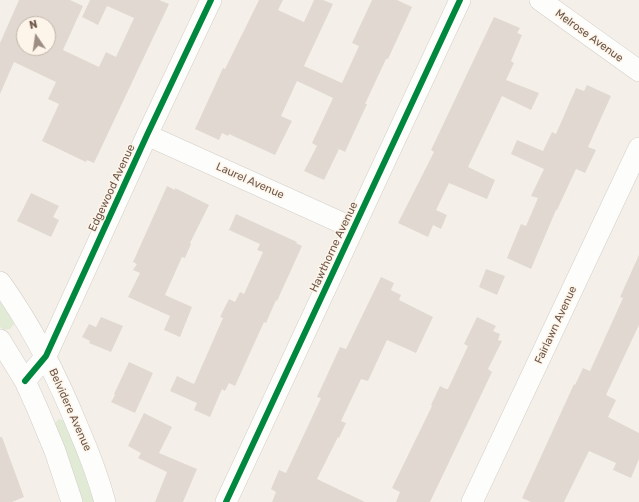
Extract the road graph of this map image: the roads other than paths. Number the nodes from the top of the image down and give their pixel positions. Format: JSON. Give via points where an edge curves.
{"nodes":[{"id":1,"x":211,"y":0,"type":"edge"},
{"id":2,"x":460,"y":0,"type":"edge"},
{"id":3,"x":540,"y":0,"type":"edge"},
{"id":4,"x":639,"y":71,"type":"edge"},
{"id":5,"x":147,"y":135,"type":"junction"},
{"id":6,"x":639,"y":148,"type":"edge"},
{"id":7,"x":353,"y":228,"type":"junction"},
{"id":8,"x":0,"y":282,"type":"edge"},
{"id":9,"x":0,"y":340,"type":"edge"},
{"id":10,"x":46,"y":356,"type":"junction"},
{"id":11,"x":25,"y":381,"type":"junction"},
{"id":12,"x":72,"y":502,"type":"edge"},
{"id":13,"x":105,"y":502,"type":"edge"},
{"id":14,"x":226,"y":502,"type":"edge"},
{"id":15,"x":472,"y":502,"type":"edge"}],
"edges":[{"from":1,"to":5,"type":"street","name":"Edgewood Avenue"},
{"from":2,"to":7,"type":"street","name":"Hawthorne Avenue"},
{"from":3,"to":4,"type":"street","name":"Melrose Avenue"},
{"from":5,"to":7,"type":"street","name":"Laurel Avenue"},
{"from":5,"to":10,"type":"street","name":"Edgewood Avenue"},
{"from":6,"to":15,"type":"street","name":"Fairlawn Avenue"},
{"from":7,"to":14,"type":"street","name":"Hawthorne Avenue"},
{"from":8,"to":10,"type":"street","name":"Belvidere Avenue"},
{"from":9,"to":11,"type":"street"},
{"from":10,"to":11,"type":"street","name":"Edgewood Avenue"},
{"from":10,"to":13,"type":"street","name":"Belvidere Avenue","via":[[88,451]]},
{"from":11,"to":12,"type":"street","via":[[55,451]]}]}
